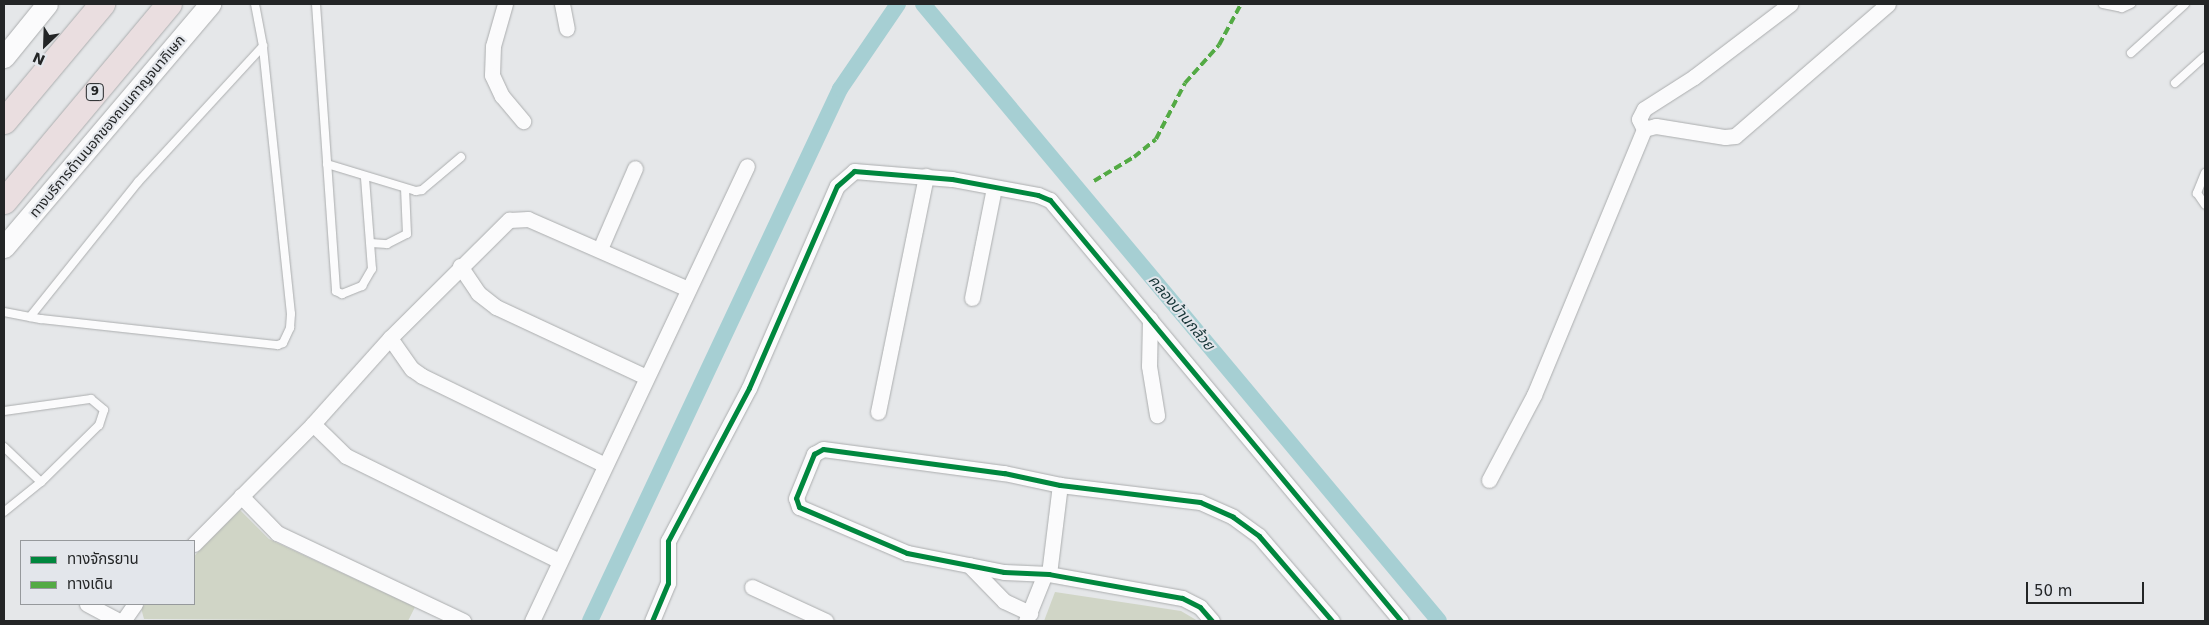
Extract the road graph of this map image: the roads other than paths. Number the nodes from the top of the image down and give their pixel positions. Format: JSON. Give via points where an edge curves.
{"nodes":[{"id":1,"x":47,"y":4,"type":"edge"},
{"id":2,"x":102,"y":4,"type":"edge"},
{"id":3,"x":169,"y":4,"type":"edge"},
{"id":4,"x":210,"y":4,"type":"edge"},
{"id":5,"x":255,"y":4,"type":"edge"},
{"id":6,"x":316,"y":4,"type":"edge"},
{"id":7,"x":505,"y":4,"type":"edge"},
{"id":8,"x":562,"y":4,"type":"edge"},
{"id":9,"x":1790,"y":4,"type":"edge"},
{"id":10,"x":1888,"y":4,"type":"edge"},
{"id":11,"x":2103,"y":4,"type":"edge"},
{"id":12,"x":2131,"y":4,"type":"edge"},
{"id":13,"x":2184,"y":4,"type":"edge"},
{"id":14,"x":567,"y":29,"type":"dead end"},
{"id":15,"x":263,"y":46,"type":"junction"},
{"id":16,"x":2131,"y":54,"type":"dead end"},
{"id":17,"x":4,"y":56,"type":"edge"},
{"id":18,"x":2205,"y":56,"type":"edge"},
{"id":19,"x":2175,"y":82,"type":"dead end"},
{"id":20,"x":4,"y":121,"type":"edge"},
{"id":21,"x":523,"y":121,"type":"dead end"},
{"id":22,"x":1644,"y":129,"type":"junction"},
{"id":23,"x":462,"y":157,"type":"dead end"},
{"id":24,"x":327,"y":164,"type":"junction"},
{"id":25,"x":747,"y":166,"type":"dead end"},
{"id":26,"x":635,"y":168,"type":"dead end"},
{"id":27,"x":2205,"y":173,"type":"edge"},
{"id":28,"x":926,"y":176,"type":"junction"},
{"id":29,"x":366,"y":177,"type":"junction"},
{"id":30,"x":994,"y":188,"type":"junction"},
{"id":31,"x":405,"y":189,"type":"junction"},
{"id":32,"x":4,"y":201,"type":"edge"},
{"id":33,"x":2205,"y":205,"type":"edge"},
{"id":34,"x":371,"y":243,"type":"junction"},
{"id":35,"x":4,"y":247,"type":"edge"},
{"id":36,"x":600,"y":249,"type":"junction"},
{"id":37,"x":460,"y":266,"type":"junction"},
{"id":38,"x":688,"y":289,"type":"junction"},
{"id":39,"x":972,"y":298,"type":"dead end"},
{"id":40,"x":4,"y":312,"type":"edge"},
{"id":41,"x":30,"y":318,"type":"junction"},
{"id":42,"x":1150,"y":319,"type":"junction"},
{"id":43,"x":390,"y":338,"type":"junction"},
{"id":44,"x":646,"y":377,"type":"junction"},
{"id":45,"x":4,"y":411,"type":"edge"},
{"id":46,"x":878,"y":412,"type":"dead end"},
{"id":47,"x":1157,"y":415,"type":"dead end"},
{"id":48,"x":313,"y":424,"type":"junction"},
{"id":49,"x":4,"y":447,"type":"edge"},
{"id":50,"x":605,"y":465,"type":"junction"},
{"id":51,"x":1489,"y":480,"type":"dead end"},
{"id":52,"x":41,"y":482,"type":"junction"},
{"id":53,"x":1060,"y":485,"type":"junction"},
{"id":54,"x":241,"y":496,"type":"junction"},
{"id":55,"x":4,"y":512,"type":"edge"},
{"id":56,"x":195,"y":543,"type":"edge"},
{"id":57,"x":559,"y":561,"type":"junction"},
{"id":58,"x":969,"y":565,"type":"junction"},
{"id":59,"x":1046,"y":575,"type":"junction"},
{"id":60,"x":752,"y":587,"type":"dead end"},
{"id":61,"x":89,"y":605,"type":"edge"},
{"id":62,"x":134,"y":605,"type":"edge"},
{"id":63,"x":436,"y":607,"type":"junction"},
{"id":64,"x":1028,"y":617,"type":"edge"},
{"id":65,"x":119,"y":621,"type":"edge"},
{"id":66,"x":123,"y":621,"type":"edge"},
{"id":67,"x":429,"y":621,"type":"edge"},
{"id":68,"x":463,"y":621,"type":"edge"},
{"id":69,"x":532,"y":621,"type":"edge"},
{"id":70,"x":652,"y":621,"type":"edge"},
{"id":71,"x":826,"y":621,"type":"edge"},
{"id":72,"x":1212,"y":621,"type":"edge"},
{"id":73,"x":1332,"y":621,"type":"edge"},
{"id":74,"x":1401,"y":621,"type":"edge"}],
"edges":[{"from":1,"to":17,"type":"main road"},
{"from":2,"to":20,"type":"highway"},
{"from":3,"to":32,"type":"highway","number":"9"},
{"from":4,"to":35,"type":"main road","name":"ทางบริการด้านนอกของถนนกาญจนาภิเษก"},
{"from":5,"to":15,"type":"lane"},
{"from":6,"to":24,"type":"lane"},
{"from":7,"to":21,"type":"street","via":[[493,46],[492,75],[502,96]]},
{"from":8,"to":14,"type":"street"},
{"from":9,"to":22,"type":"street","via":[[1694,77],[1644,109],[1639,119]]},
{"from":10,"to":22,"type":"street","via":[[1735,136],[1656,126]]},
{"from":11,"to":12,"type":"lane","via":[[2122,8]]},
{"from":13,"to":16,"type":"lane"},
{"from":15,"to":41,"type":"lane","via":[[138,182]]},
{"from":15,"to":41,"type":"lane","via":[[291,314],[290,328],[283,342],[268,344]]},
{"from":18,"to":19,"type":"lane"},
{"from":22,"to":51,"type":"street","via":[[1534,395]]},
{"from":23,"to":31,"type":"lane","via":[[422,190]]},
{"from":24,"to":29,"type":"lane"},
{"from":24,"to":34,"type":"lane","via":[[336,291],[351,292],[362,286],[372,269]]},
{"from":25,"to":38,"type":"street"},
{"from":26,"to":36,"type":"street"},
{"from":27,"to":33,"type":"lane","via":[[2196,193]]},
{"from":28,"to":30,"type":"street"},
{"from":28,"to":46,"type":"street"},
{"from":28,"to":70,"type":"street","via":[[854,171],[837,186],[749,388],[668,541],[668,583]]},
{"from":29,"to":31,"type":"lane"},
{"from":29,"to":34,"type":"lane"},
{"from":30,"to":39,"type":"street"},
{"from":30,"to":42,"type":"street","via":[[1050,200]]},
{"from":31,"to":34,"type":"lane","via":[[407,234],[387,244]]},
{"from":36,"to":37,"type":"street","via":[[519,217],[509,220]]},
{"from":36,"to":38,"type":"street"},
{"from":37,"to":43,"type":"street"},
{"from":37,"to":44,"type":"street","via":[[478,293],[496,307]]},
{"from":38,"to":44,"type":"street"},
{"from":40,"to":41,"type":"lane"},
{"from":42,"to":47,"type":"street","via":[[1149,366]]},
{"from":42,"to":74,"type":"street"},
{"from":43,"to":48,"type":"street"},
{"from":43,"to":50,"type":"street","via":[[412,369],[422,376]]},
{"from":44,"to":50,"type":"street"},
{"from":45,"to":52,"type":"lane","via":[[91,399],[104,410],[100,425]]},
{"from":48,"to":54,"type":"street"},
{"from":48,"to":57,"type":"street","via":[[346,456]]},
{"from":49,"to":52,"type":"lane"},
{"from":50,"to":57,"type":"street"},
{"from":52,"to":55,"type":"lane"},
{"from":53,"to":58,"type":"street","via":[[887,457],[823,449],[814,454],[796,498],[799,507],[907,553]]},
{"from":53,"to":59,"type":"street"},
{"from":53,"to":73,"type":"street","via":[[1200,502],[1233,517],[1259,536]]},
{"from":54,"to":56,"type":"street"},
{"from":54,"to":63,"type":"street","via":[[277,533]]},
{"from":57,"to":69,"type":"street"},
{"from":58,"to":59,"type":"street"},
{"from":58,"to":64,"type":"street","via":[[1004,601]]},
{"from":59,"to":64,"type":"street"},
{"from":59,"to":72,"type":"street","via":[[1182,598],[1200,607]]},
{"from":60,"to":71,"type":"street"},
{"from":61,"to":65,"type":"street"},
{"from":62,"to":66,"type":"street"},
{"from":63,"to":67,"type":"street"},
{"from":63,"to":68,"type":"street"}]}
